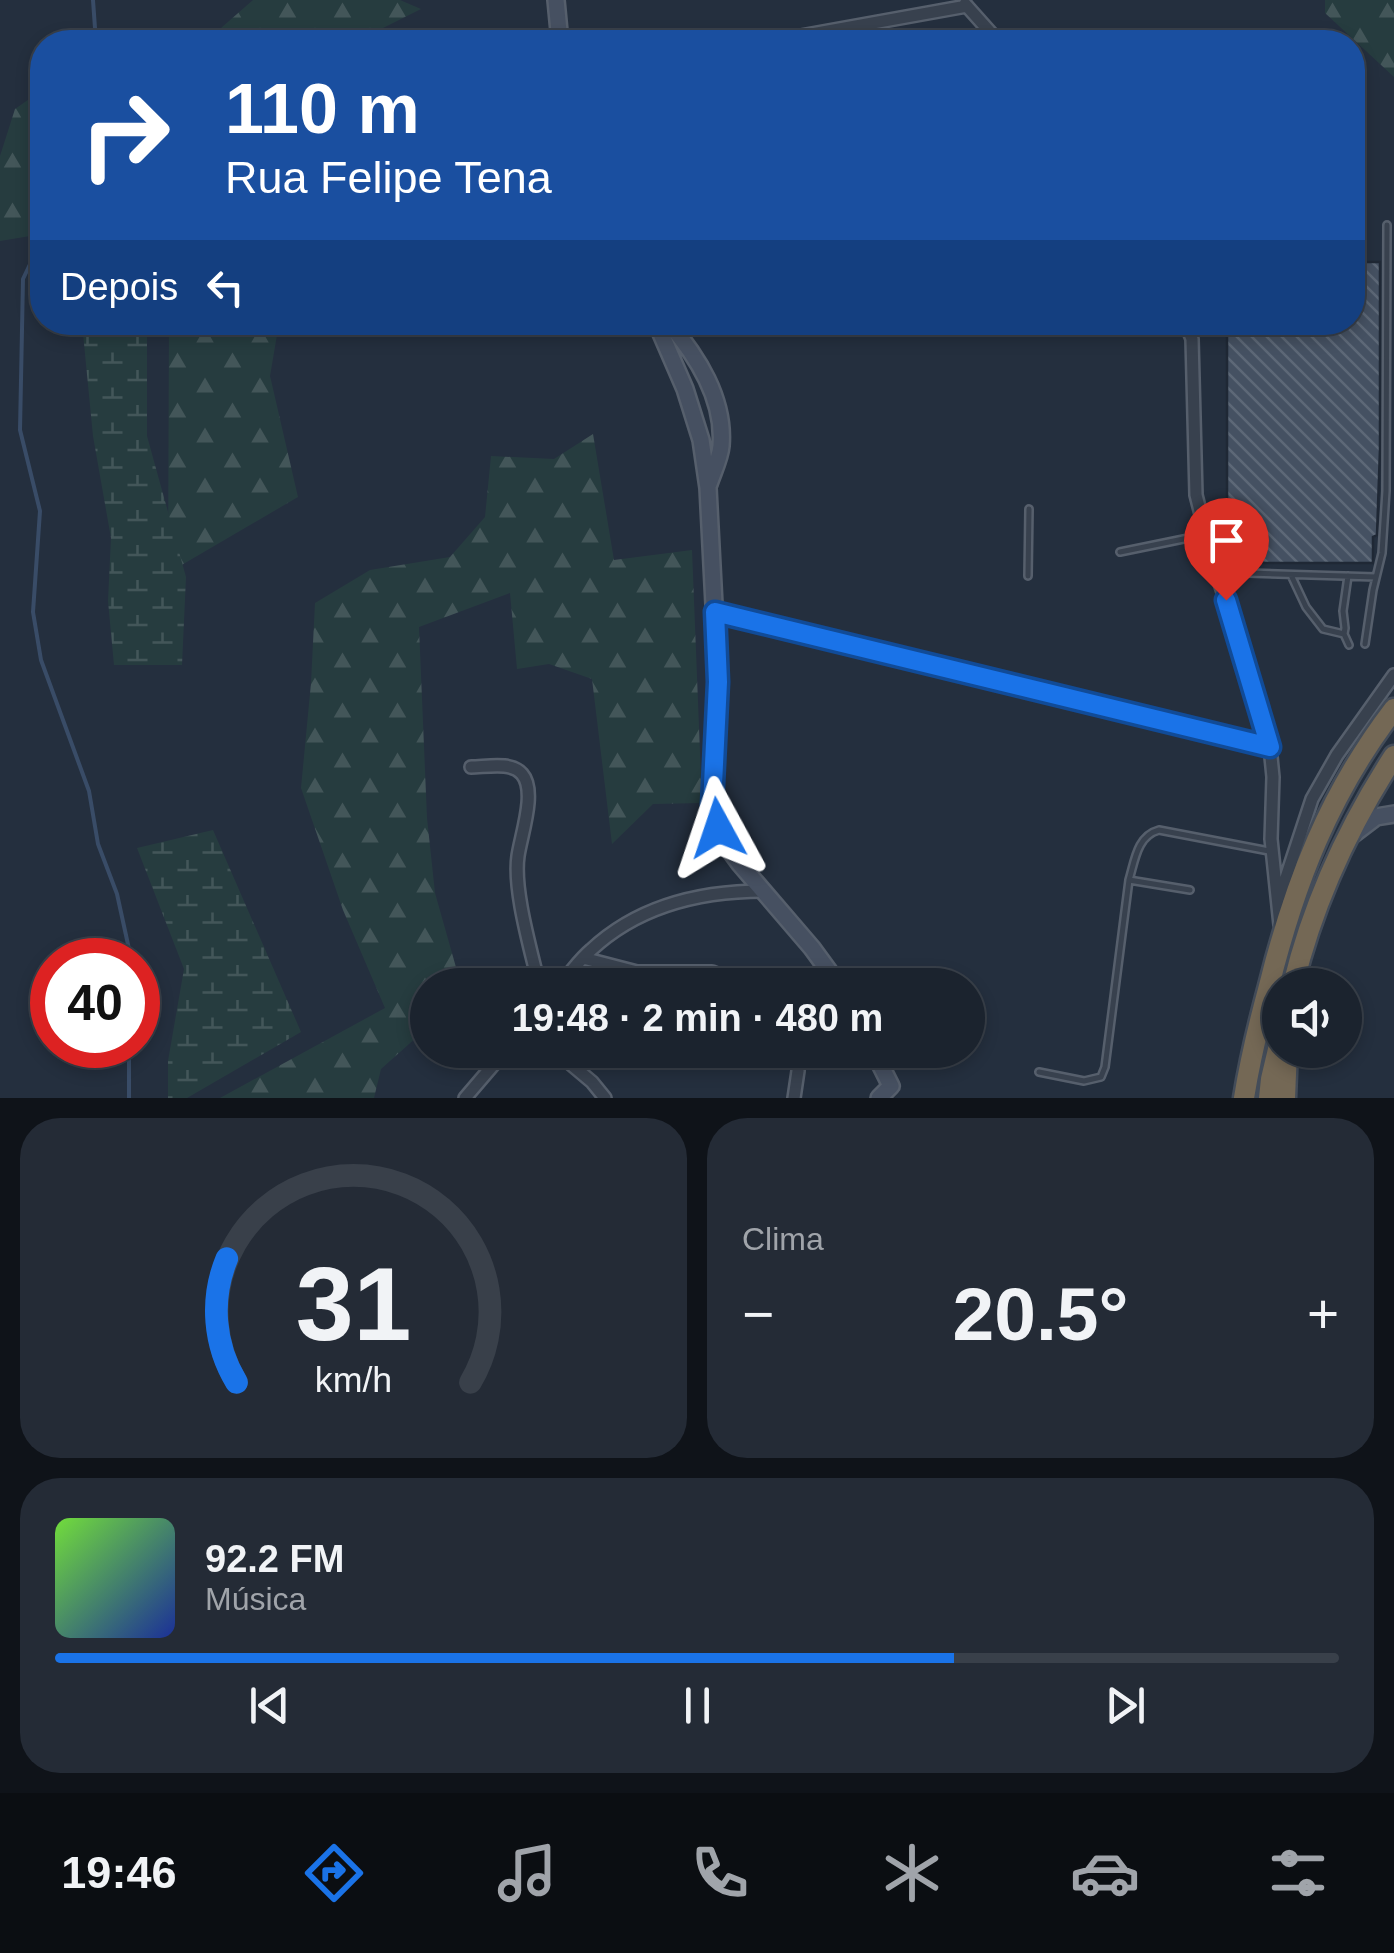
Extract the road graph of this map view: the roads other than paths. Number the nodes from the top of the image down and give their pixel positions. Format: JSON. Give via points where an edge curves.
{"nodes":[{"id":1,"x":556,"y":0,"type":"edge"},
{"id":2,"x":965,"y":3,"type":"edge"},
{"id":3,"x":559,"y":30,"type":"edge"},
{"id":4,"x":828,"y":30,"type":"edge"},
{"id":5,"x":989,"y":30,"type":"edge"},
{"id":6,"x":1387,"y":225,"type":"dead end"},
{"id":7,"x":661,"y":335,"type":"edge"},
{"id":8,"x":678,"y":335,"type":"edge"},
{"id":9,"x":1190,"y":335,"type":"edge"},
{"id":10,"x":708,"y":488,"type":"junction"},
{"id":11,"x":1028,"y":510,"type":"dead end"},
{"id":12,"x":1206,"y":534,"type":"junction"},
{"id":13,"x":1120,"y":552,"type":"dead end"},
{"id":14,"x":1248,"y":573,"type":"dead end"},
{"id":15,"x":1291,"y":574,"type":"junction"},
{"id":16,"x":1028,"y":576,"type":"dead end"},
{"id":17,"x":1348,"y":576,"type":"junction"},
{"id":18,"x":1376,"y":577,"type":"junction"},
{"id":19,"x":715,"y":612,"type":"junction"},
{"id":20,"x":1344,"y":634,"type":"junction"},
{"id":21,"x":1365,"y":644,"type":"dead end"},
{"id":22,"x":1349,"y":646,"type":"dead end"},
{"id":23,"x":1394,"y":675,"type":"edge"},
{"id":24,"x":1394,"y":709,"type":"edge"},
{"id":25,"x":1270,"y":747,"type":"junction"},
{"id":26,"x":1394,"y":756,"type":"edge"},
{"id":27,"x":471,"y":767,"type":"dead end"},
{"id":28,"x":1394,"y":814,"type":"edge"},
{"id":29,"x":1300,"y":830,"type":"junction"},
{"id":30,"x":1344,"y":842,"type":"junction"},
{"id":31,"x":1272,"y":845,"type":"junction"},
{"id":32,"x":1129,"y":880,"type":"junction"},
{"id":33,"x":764,"y":890,"type":"junction"},
{"id":34,"x":1190,"y":890,"type":"dead end"},
{"id":35,"x":1278,"y":904,"type":"junction"},
{"id":36,"x":1281,"y":934,"type":"junction"},
{"id":37,"x":583,"y":958,"type":"junction"},
{"id":38,"x":535,"y":968,"type":"edge"},
{"id":39,"x":574,"y":968,"type":"edge"},
{"id":40,"x":622,"y":968,"type":"edge"},
{"id":41,"x":826,"y":968,"type":"edge"},
{"id":42,"x":1299,"y":968,"type":"edge"},
{"id":43,"x":491,"y":1068,"type":"edge"},
{"id":44,"x":575,"y":1068,"type":"edge"},
{"id":45,"x":798,"y":1068,"type":"edge"},
{"id":46,"x":880,"y":1068,"type":"edge"},
{"id":47,"x":1274,"y":1068,"type":"edge"},
{"id":48,"x":1286,"y":1068,"type":"edge"},
{"id":49,"x":1039,"y":1072,"type":"dead end"},
{"id":50,"x":889,"y":1094,"type":"edge"},
{"id":51,"x":465,"y":1098,"type":"edge"},
{"id":52,"x":605,"y":1098,"type":"edge"},
{"id":53,"x":794,"y":1098,"type":"edge"},
{"id":54,"x":1244,"y":1098,"type":"edge"},
{"id":55,"x":1269,"y":1098,"type":"edge"},
{"id":56,"x":1285,"y":1098,"type":"edge"}],
"edges":[{"from":1,"to":3,"type":"street"},
{"from":2,"to":4,"type":"street"},
{"from":2,"to":5,"type":"street"},
{"from":6,"to":18,"type":"lane","via":[[1386,491]]},
{"from":7,"to":10,"type":"street","via":[[697,427]]},
{"from":8,"to":10,"type":"street","via":[[716,401],[721,448]]},
{"from":9,"to":12,"type":"street","via":[[1196,494]]},
{"from":10,"to":19,"type":"street"},
{"from":11,"to":16,"type":"lane"},
{"from":12,"to":13,"type":"lane"},
{"from":12,"to":25,"type":"street"},
{"from":14,"to":15,"type":"lane"},
{"from":15,"to":17,"type":"lane"},
{"from":15,"to":20,"type":"lane","via":[[1316,621]]},
{"from":17,"to":18,"type":"lane"},
{"from":17,"to":20,"type":"lane"},
{"from":18,"to":21,"type":"lane"},
{"from":19,"to":25,"type":"street"},
{"from":19,"to":33,"type":"street","via":[[712,805],[723,841]]},
{"from":20,"to":22,"type":"lane"},
{"from":23,"to":29,"type":"street","via":[[1338,755]]},
{"from":24,"to":36,"type":"highway","via":[[1346,780]]},
{"from":25,"to":31,"type":"street"},
{"from":26,"to":30,"type":"highway"},
{"from":27,"to":38,"type":"street","via":[[510,766],[529,786],[517,880]]},
{"from":28,"to":30,"type":"street","via":[[1376,817]]},
{"from":29,"to":31,"type":"street"},
{"from":29,"to":35,"type":"street"},
{"from":30,"to":42,"type":"highway"},
{"from":31,"to":32,"type":"lane","via":[[1160,830],[1142,840]]},
{"from":31,"to":35,"type":"street"},
{"from":32,"to":34,"type":"lane"},
{"from":32,"to":49,"type":"lane","via":[[1101,1077],[1084,1081]]},
{"from":33,"to":37,"type":"street","via":[[698,896],[654,909]]},
{"from":33,"to":41,"type":"street"},
{"from":35,"to":36,"type":"street"},
{"from":36,"to":54,"type":"highway"},
{"from":37,"to":39,"type":"street"},
{"from":37,"to":40,"type":"street"},
{"from":43,"to":51,"type":"street"},
{"from":44,"to":52,"type":"street"},
{"from":45,"to":53,"type":"street"},
{"from":46,"to":50,"type":"street"},
{"from":47,"to":55,"type":"highway"},
{"from":48,"to":56,"type":"highway"}]}
